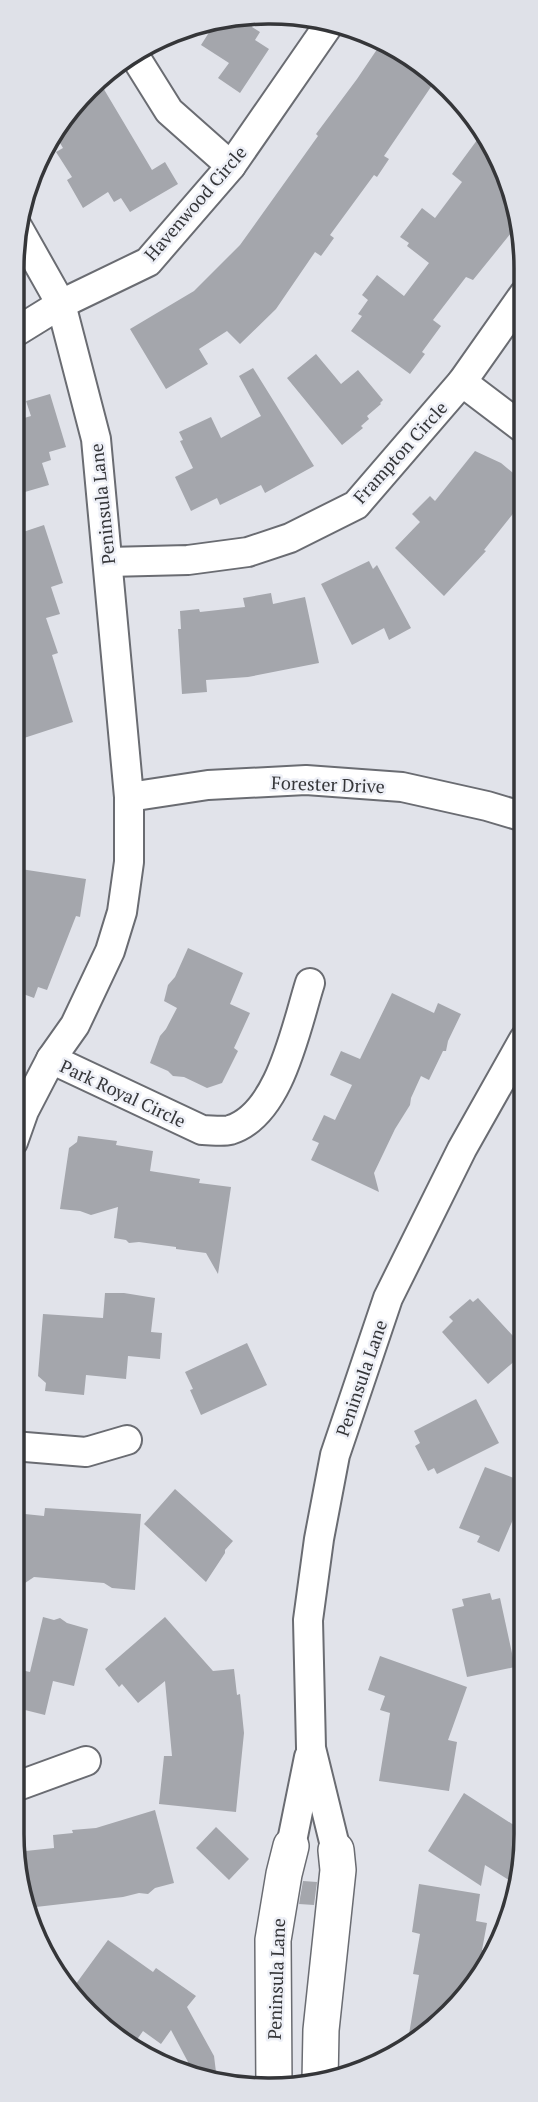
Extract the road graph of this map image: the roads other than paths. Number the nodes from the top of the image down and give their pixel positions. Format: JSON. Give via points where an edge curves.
{"nodes":[{"id":1,"x":324,"y":31,"type":"edge"},
{"id":2,"x":139,"y":63,"type":"edge"},
{"id":3,"x":231,"y":166,"type":"junction"},
{"id":4,"x":27,"y":241,"type":"edge"},
{"id":5,"x":61,"y":303,"type":"junction"},
{"id":6,"x":514,"y":308,"type":"edge"},
{"id":7,"x":24,"y":327,"type":"edge"},
{"id":8,"x":462,"y":382,"type":"junction"},
{"id":9,"x":514,"y":421,"type":"edge"},
{"id":10,"x":108,"y":562,"type":"junction"},
{"id":11,"x":130,"y":797,"type":"junction"},
{"id":12,"x":514,"y":814,"type":"edge"},
{"id":13,"x":310,"y":983,"type":"dead end"},
{"id":14,"x":514,"y":1057,"type":"edge"},
{"id":15,"x":51,"y":1059,"type":"junction"},
{"id":16,"x":24,"y":1111,"type":"edge"},
{"id":17,"x":127,"y":1440,"type":"dead end"},
{"id":18,"x":24,"y":1447,"type":"edge"},
{"id":19,"x":311,"y":1748,"type":"junction"},
{"id":20,"x":86,"y":1761,"type":"dead end"},
{"id":21,"x":24,"y":1784,"type":"edge"},
{"id":22,"x":288,"y":1856,"type":"junction"},
{"id":23,"x":337,"y":1860,"type":"junction"},
{"id":24,"x":273,"y":1946,"type":"junction"},
{"id":25,"x":330,"y":1949,"type":"junction"},
{"id":26,"x":273,"y":2029,"type":"junction"},
{"id":27,"x":321,"y":2030,"type":"junction"},
{"id":28,"x":320,"y":2071,"type":"edge"},
{"id":29,"x":274,"y":2078,"type":"edge"}],
"edges":[{"from":1,"to":3,"type":"street","name":"Havenwood Circle"},
{"from":2,"to":3,"type":"street","via":[[169,111]]},
{"from":3,"to":5,"type":"street","name":"Havenwood Circle","via":[[148,262]]},
{"from":4,"to":5,"type":"street","name":"Peninsula Lane"},
{"from":5,"to":7,"type":"street","name":"Havenwood Circle"},
{"from":5,"to":10,"type":"street","name":"Peninsula Lane","via":[[96,439]]},
{"from":6,"to":8,"type":"street","name":"Frampton Circle"},
{"from":8,"to":9,"type":"street"},
{"from":8,"to":10,"type":"street","name":"Frampton Circle","via":[[356,505],[290,538],[248,552],[188,560]]},
{"from":10,"to":11,"type":"street","name":"Peninsula Lane"},
{"from":11,"to":12,"type":"street","name":"Forester Drive","via":[[208,785],[306,780],[402,787]]},
{"from":11,"to":15,"type":"street","name":"Peninsula Lane","via":[[129,862],[122,912],[110,951],[75,1025]]},
{"from":13,"to":15,"type":"street","name":"Park Royal Circle","via":[[269,1099],[251,1119],[228,1130],[202,1130]]},
{"from":14,"to":19,"type":"street","name":"Peninsula Lane","via":[[388,1298],[335,1455],[308,1620]]},
{"from":15,"to":16,"type":"street","name":"Peninsula Lane"},
{"from":17,"to":18,"type":"street","via":[[86,1451]]},
{"from":19,"to":22,"type":"street","name":"Peninsula Lane"},
{"from":19,"to":23,"type":"street","name":"Peninsula Lane"},
{"from":20,"to":21,"type":"street"},
{"from":22,"to":23,"type":"street"},
{"from":22,"to":24,"type":"street","name":"Peninsula Lane"},
{"from":23,"to":25,"type":"street","name":"Peninsula Lane"},
{"from":24,"to":25,"type":"street"},
{"from":24,"to":26,"type":"street","name":"Peninsula Lane"},
{"from":25,"to":27,"type":"street","name":"Peninsula Lane"},
{"from":26,"to":27,"type":"street"},
{"from":26,"to":29,"type":"street","name":"Peninsula Lane"},
{"from":27,"to":28,"type":"street","name":"Peninsula Lane"}]}
